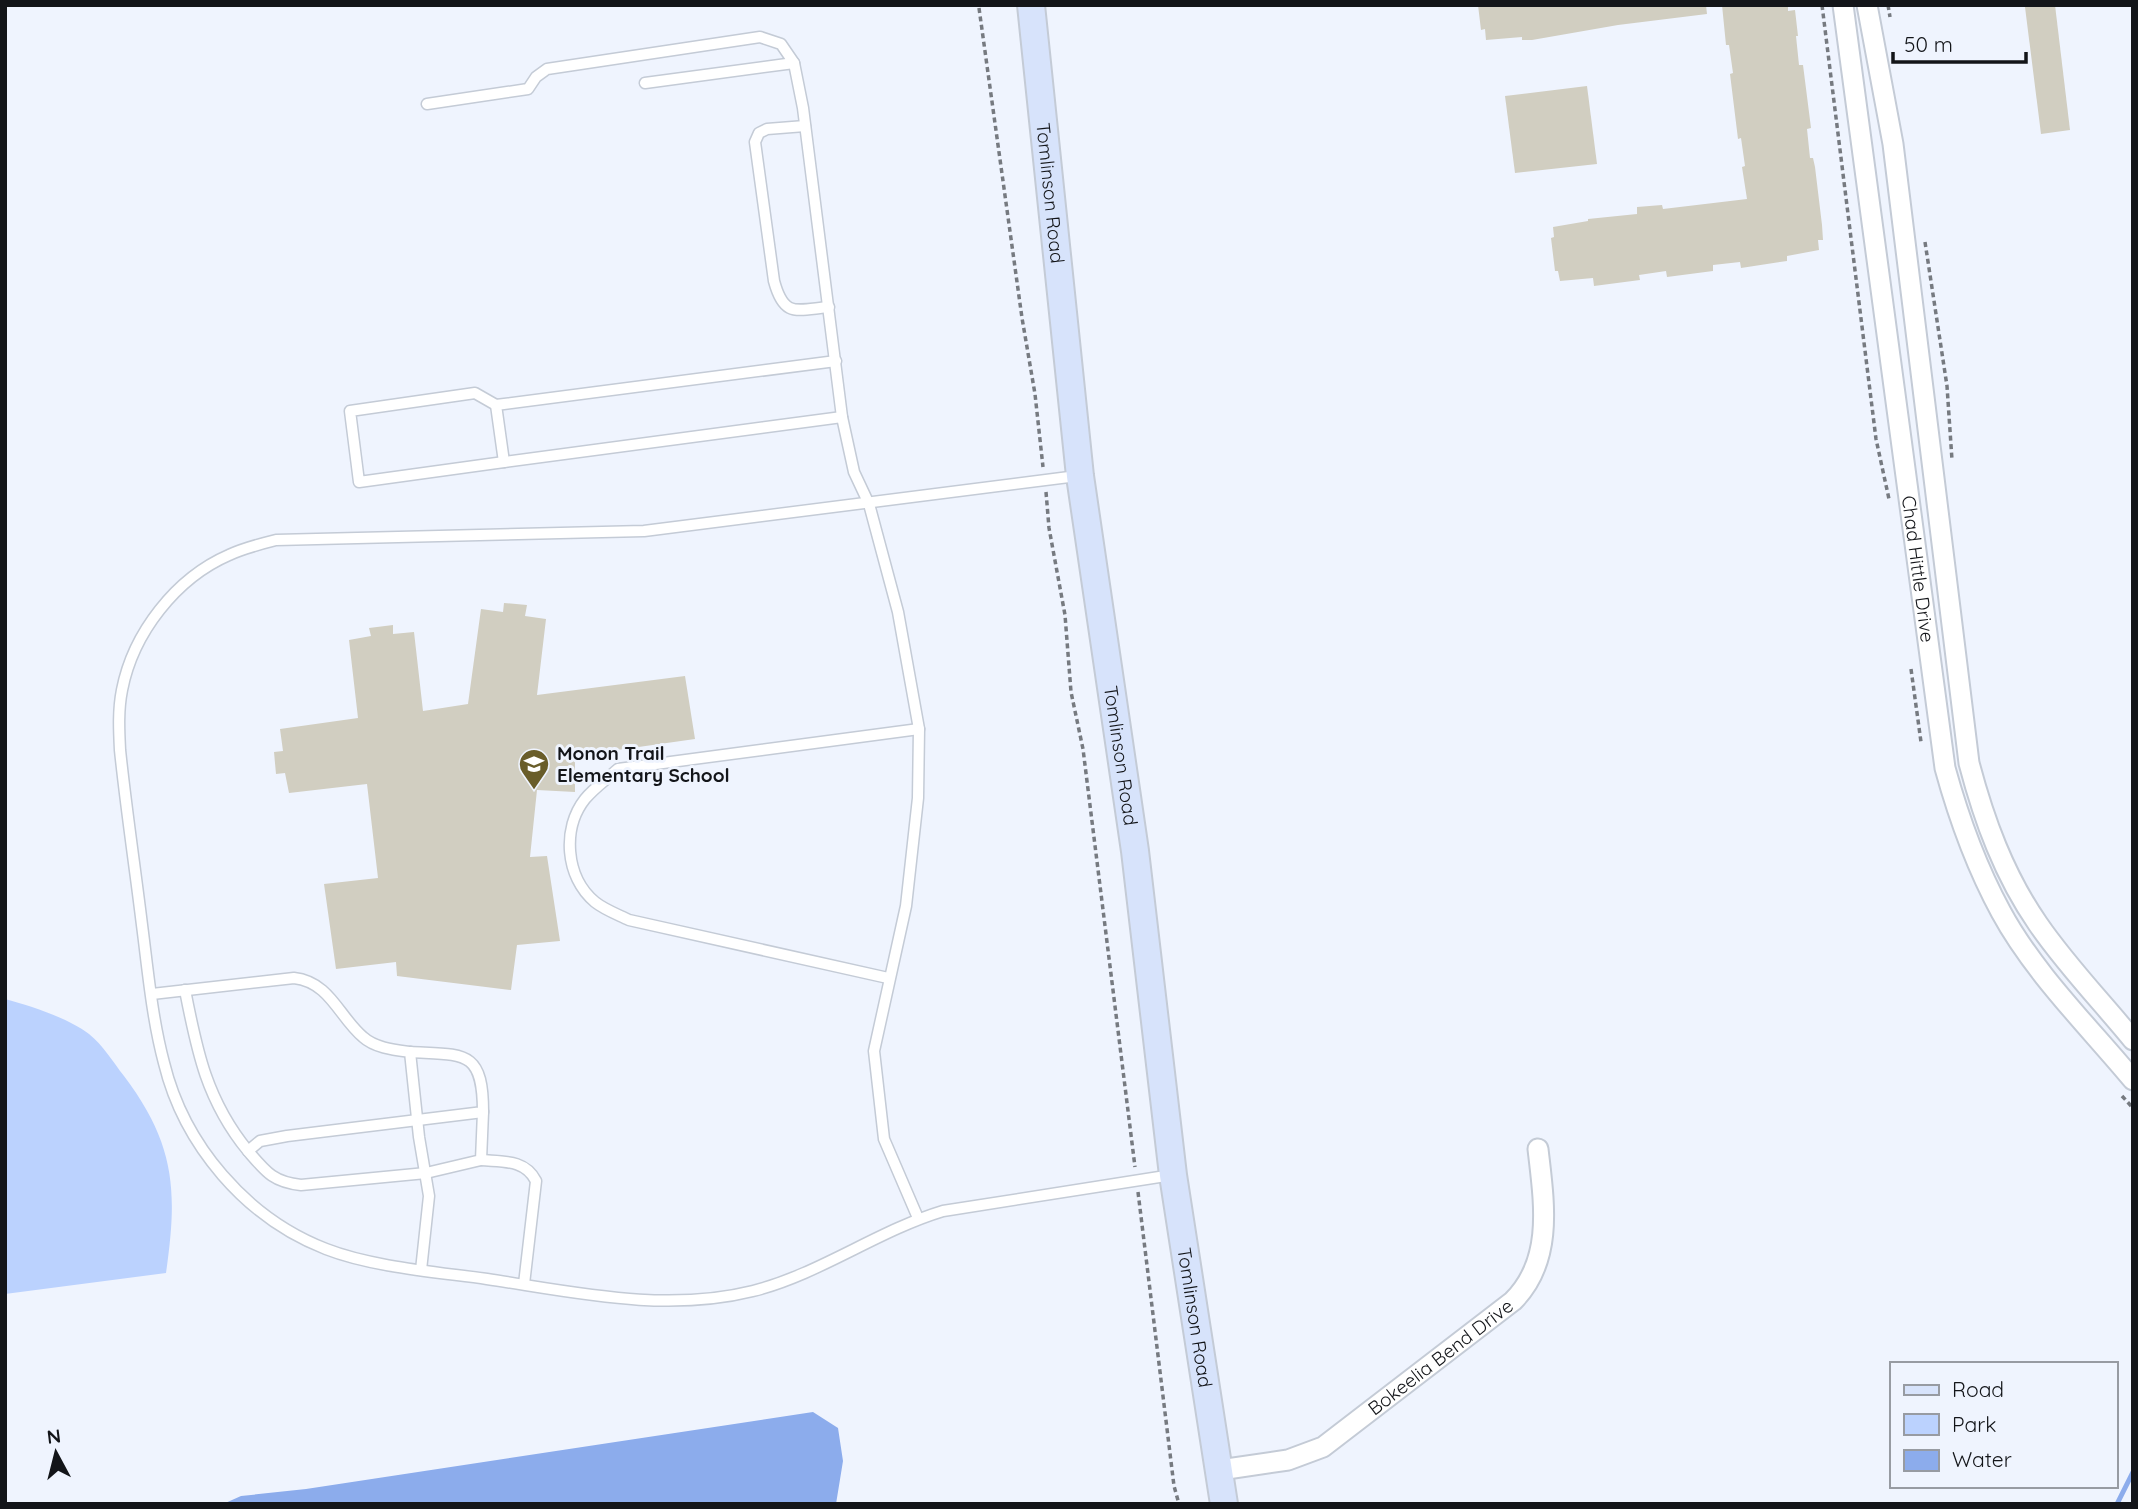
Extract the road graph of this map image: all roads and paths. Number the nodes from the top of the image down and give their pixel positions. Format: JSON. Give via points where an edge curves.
{"nodes":[{"id":1,"x":1031,"y":5,"type":"edge"},
{"id":2,"x":1822,"y":5,"type":"edge"},
{"id":3,"x":1843,"y":5,"type":"edge"},
{"id":4,"x":1867,"y":5,"type":"edge"},
{"id":5,"x":979,"y":8,"type":"dead end"},
{"id":6,"x":794,"y":63,"type":"junction"},
{"id":7,"x":645,"y":83,"type":"dead end"},
{"id":8,"x":427,"y":104,"type":"dead end"},
{"id":9,"x":805,"y":125,"type":"junction"},
{"id":10,"x":1931,"y":276,"type":"dead end"},
{"id":11,"x":1857,"y":286,"type":"dead end"},
{"id":12,"x":829,"y":307,"type":"junction"},
{"id":13,"x":836,"y":361,"type":"junction"},
{"id":14,"x":496,"y":405,"type":"junction"},
{"id":15,"x":842,"y":417,"type":"junction"},
{"id":16,"x":504,"y":461,"type":"junction"},
{"id":17,"x":1952,"y":472,"type":"dead end"},
{"id":18,"x":1080,"y":476,"type":"junction"},
{"id":19,"x":1044,"y":480,"type":"junction"},
{"id":20,"x":869,"y":504,"type":"junction"},
{"id":21,"x":919,"y":729,"type":"junction"},
{"id":22,"x":888,"y":978,"type":"junction"},
{"id":23,"x":185,"y":990,"type":"junction"},
{"id":24,"x":152,"y":994,"type":"junction"},
{"id":25,"x":2133,"y":1041,"type":"edge"},
{"id":26,"x":410,"y":1052,"type":"junction"},
{"id":27,"x":2133,"y":1080,"type":"edge"},
{"id":28,"x":482,"y":1112,"type":"junction"},
{"id":29,"x":417,"y":1120,"type":"junction"},
{"id":30,"x":1538,"y":1149,"type":"dead end"},
{"id":31,"x":248,"y":1151,"type":"junction"},
{"id":32,"x":481,"y":1160,"type":"junction"},
{"id":33,"x":426,"y":1173,"type":"junction"},
{"id":34,"x":1172,"y":1175,"type":"junction"},
{"id":35,"x":1137,"y":1180,"type":"junction"},
{"id":36,"x":918,"y":1218,"type":"junction"},
{"id":37,"x":421,"y":1270,"type":"junction"},
{"id":38,"x":524,"y":1284,"type":"junction"},
{"id":39,"x":1220,"y":1470,"type":"junction"},
{"id":40,"x":1179,"y":1504,"type":"edge"},
{"id":41,"x":1224,"y":1504,"type":"edge"}],
"edges":[{"from":1,"to":18,"type":"street","name":"Tomlinson Road"},
{"from":2,"to":11,"type":"path"},
{"from":3,"to":27,"type":"street","name":"Chad Hittle Drive","via":[[1945,768],[1980,871],[2003,915],[2036,964]]},
{"from":4,"to":25,"type":"street","name":"Chad Hittle Drive","via":[[1893,144],[1969,762],[1998,852],[2038,925]]},
{"from":5,"to":19,"type":"path"},
{"from":6,"to":7,"type":"lane"},
{"from":6,"to":8,"type":"lane","via":[[781,44],[760,37],[547,69],[528,89]]},
{"from":6,"to":9,"type":"lane"},
{"from":9,"to":12,"type":"lane"},
{"from":9,"to":12,"type":"lane","via":[[767,129],[758,133],[755,142],[779,299],[794,310]]},
{"from":10,"to":17,"type":"path","via":[[1947,386]]},
{"from":12,"to":13,"type":"lane"},
{"from":13,"to":14,"type":"lane"},
{"from":13,"to":15,"type":"lane"},
{"from":14,"to":16,"type":"lane"},
{"from":14,"to":16,"type":"lane","via":[[475,393],[350,411],[359,482]]},
{"from":15,"to":16,"type":"lane"},
{"from":15,"to":20,"type":"lane","via":[[854,472]]},
{"from":18,"to":19,"type":"lane"},
{"from":18,"to":34,"type":"street","name":"Tomlinson Road","via":[[1135,851]]},
{"from":19,"to":20,"type":"lane"},
{"from":19,"to":35,"type":"path"},
{"from":20,"to":21,"type":"lane","via":[[898,612]]},
{"from":20,"to":24,"type":"lane","via":[[644,531],[275,540],[210,565],[173,594],[157,614],[132,658],[121,692],[120,750]]},
{"from":21,"to":22,"type":"lane","via":[[918,798],[906,906]]},
{"from":21,"to":22,"type":"lane","via":[[618,769],[586,798],[571,824],[572,862],[580,883],[595,902],[629,920]]},
{"from":22,"to":36,"type":"lane","via":[[874,1051],[884,1139]]},
{"from":23,"to":24,"type":"lane"},
{"from":23,"to":26,"type":"lane","via":[[309,980],[364,1038]]},
{"from":23,"to":31,"type":"lane","via":[[212,1095]]},
{"from":24,"to":37,"type":"lane","via":[[163,1063],[177,1101],[195,1138],[228,1182],[269,1217],[327,1250]]},
{"from":26,"to":28,"type":"lane","via":[[461,1055],[473,1064],[483,1090]]},
{"from":26,"to":29,"type":"lane"},
{"from":28,"to":29,"type":"lane"},
{"from":28,"to":32,"type":"lane"},
{"from":29,"to":31,"type":"lane","via":[[287,1136],[260,1141]]},
{"from":29,"to":33,"type":"lane"},
{"from":30,"to":39,"type":"street","name":"Bokeelia Bend Drive","via":[[1544,1204],[1542,1248],[1530,1279],[1513,1301],[1324,1447],[1288,1460]]},
{"from":31,"to":33,"type":"lane","via":[[281,1182],[301,1185]]},
{"from":32,"to":33,"type":"lane"},
{"from":32,"to":38,"type":"lane","via":[[527,1167],[536,1181]]},
{"from":33,"to":37,"type":"lane","via":[[429,1196]]},
{"from":34,"to":35,"type":"lane"},
{"from":34,"to":39,"type":"street","name":"Tomlinson Road"},
{"from":35,"to":36,"type":"lane"},
{"from":35,"to":40,"type":"path"},
{"from":36,"to":38,"type":"lane","via":[[795,1278],[732,1296],[622,1299]]},
{"from":37,"to":38,"type":"lane"},
{"from":39,"to":41,"type":"street","name":"Tomlinson Road"}]}
